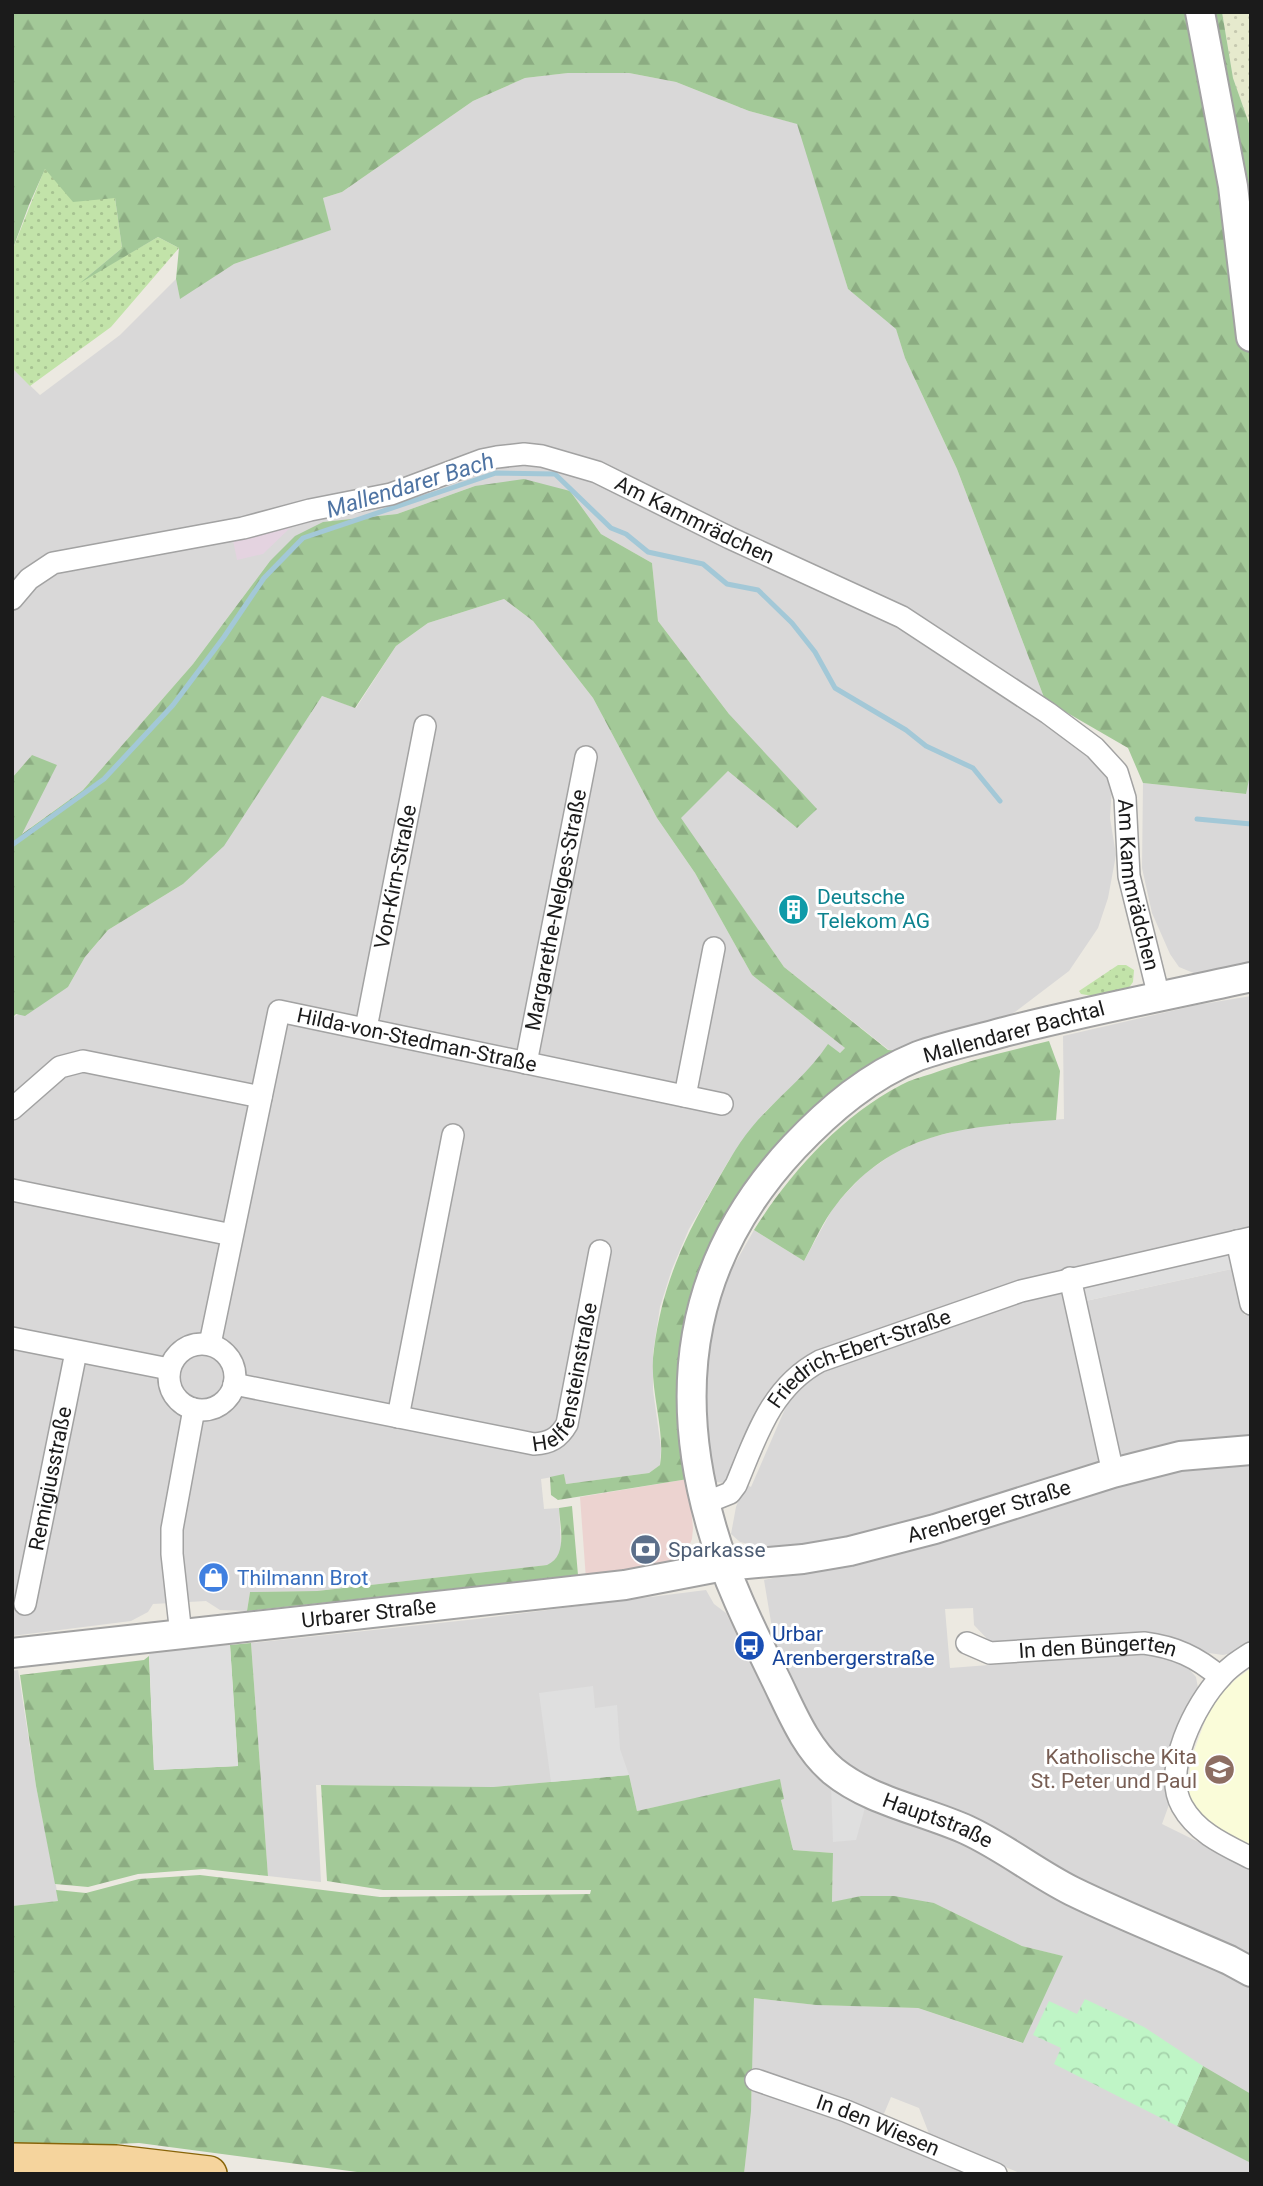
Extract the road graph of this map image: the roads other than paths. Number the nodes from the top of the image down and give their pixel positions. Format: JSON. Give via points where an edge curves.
{"nodes":[{"id":1,"x":1200,"y":12,"type":"edge"},
{"id":2,"x":1251,"y":337,"type":"edge"},
{"id":3,"x":12,"y":599,"type":"edge"},
{"id":4,"x":425,"y":726,"type":"dead end"},
{"id":5,"x":586,"y":757,"type":"dead end"},
{"id":6,"x":714,"y":948,"type":"dead end"},
{"id":7,"x":1251,"y":977,"type":"edge"},
{"id":8,"x":1159,"y":997,"type":"junction"},
{"id":9,"x":366,"y":1028,"type":"junction"},
{"id":10,"x":526,"y":1063,"type":"junction"},
{"id":11,"x":685,"y":1096,"type":"junction"},
{"id":12,"x":261,"y":1097,"type":"junction"},
{"id":13,"x":722,"y":1104,"type":"dead end"},
{"id":14,"x":12,"y":1109,"type":"edge"},
{"id":15,"x":453,"y":1135,"type":"dead end"},
{"id":16,"x":12,"y":1190,"type":"edge"},
{"id":17,"x":232,"y":1235,"type":"junction"},
{"id":18,"x":1244,"y":1240,"type":"edge"},
{"id":19,"x":600,"y":1251,"type":"dead end"},
{"id":20,"x":1070,"y":1279,"type":"junction"},
{"id":21,"x":1251,"y":1304,"type":"edge"},
{"id":22,"x":12,"y":1338,"type":"edge"},
{"id":23,"x":210,"y":1345,"type":"junction"},
{"id":24,"x":76,"y":1352,"type":"junction"},
{"id":25,"x":169,"y":1369,"type":"junction"},
{"id":26,"x":234,"y":1384,"type":"junction"},
{"id":27,"x":194,"y":1409,"type":"junction"},
{"id":28,"x":398,"y":1417,"type":"junction"},
{"id":29,"x":1251,"y":1450,"type":"edge"},
{"id":30,"x":1113,"y":1472,"type":"junction"},
{"id":31,"x":705,"y":1503,"type":"junction"},
{"id":32,"x":724,"y":1566,"type":"junction"},
{"id":33,"x":24,"y":1604,"type":"dead end"},
{"id":34,"x":181,"y":1635,"type":"junction"},
{"id":35,"x":967,"y":1643,"type":"dead end"},
{"id":36,"x":12,"y":1653,"type":"edge"},
{"id":37,"x":1251,"y":1653,"type":"edge"},
{"id":38,"x":1220,"y":1677,"type":"junction"},
{"id":39,"x":1251,"y":1858,"type":"edge"},
{"id":40,"x":1251,"y":1972,"type":"edge"},
{"id":41,"x":756,"y":2080,"type":"dead end"},
{"id":42,"x":12,"y":2161,"type":"edge"},
{"id":43,"x":209,"y":2174,"type":"edge"},
{"id":44,"x":996,"y":2174,"type":"edge"}],
"edges":[{"from":1,"to":2,"type":"street","via":[[1233,186]]},
{"from":3,"to":8,"type":"street","name":"Am Kammrädchen","via":[[29,579],[53,563],[243,528],[391,494],[482,460],[524,454],[597,472],[901,617],[1096,748],[1117,772],[1125,797],[1129,877]]},
{"from":4,"to":9,"type":"street","name":"Von-Kirn-Straße"},
{"from":5,"to":10,"type":"street","name":"Margarethe-Nelges-Straße"},
{"from":6,"to":11,"type":"street"},
{"from":7,"to":8,"type":"street","name":"Mallendarer Bachtal"},
{"from":8,"to":31,"type":"street","name":"Mallendarer Bachtal","via":[[1045,1021],[920,1056],[888,1070],[836,1105],[786,1156],[730,1235],[705,1293],[697,1325],[690,1409]]},
{"from":9,"to":10,"type":"street","name":"Hilda-von-Stedman-Straße"},
{"from":9,"to":12,"type":"street","name":"Hilda-von-Stedman-Straße","via":[[279,1011]]},
{"from":10,"to":11,"type":"street","name":"Hilda-von-Stedman-Straße"},
{"from":11,"to":13,"type":"street","name":"Hilda-von-Stedman-Straße"},
{"from":12,"to":14,"type":"street","via":[[83,1061],[60,1066]]},
{"from":12,"to":17,"type":"street","name":"Hilda-von-Stedman-Straße"},
{"from":15,"to":28,"type":"street"},
{"from":16,"to":17,"type":"street"},
{"from":17,"to":23,"type":"street","name":"Hilda-von-Stedman-Straße"},
{"from":18,"to":20,"type":"street","name":"Friedrich-Ebert-Straße"},
{"from":18,"to":21,"type":"street","name":"Friedrich-Ebert-Straße"},
{"from":19,"to":28,"type":"street","name":"Helfensteinstraße","via":[[566,1424],[557,1438],[534,1444]]},
{"from":20,"to":30,"type":"street"},
{"from":20,"to":31,"type":"street","name":"Friedrich-Ebert-Straße","via":[[976,1306],[807,1368],[772,1403],[730,1493]]},
{"from":22,"to":24,"type":"street"},
{"from":23,"to":25,"type":"street","via":[[189,1346],[173,1359]]},
{"from":23,"to":26,"type":"street","via":[[232,1364]]},
{"from":24,"to":25,"type":"street"},
{"from":24,"to":33,"type":"street","name":"Remigiusstraße"},
{"from":25,"to":27,"type":"street","via":[[168,1380],[177,1399]]},
{"from":26,"to":27,"type":"street","via":[[215,1407]]},
{"from":26,"to":28,"type":"street","name":"Helfensteinstraße"},
{"from":27,"to":34,"type":"street","via":[[172,1529]]},
{"from":29,"to":30,"type":"street","name":"Arenberger Straße","via":[[1180,1456]]},
{"from":30,"to":32,"type":"street","name":"Arenberger Straße","via":[[850,1551]]},
{"from":31,"to":32,"type":"street","name":"Mallendarer Bachtal"},
{"from":32,"to":34,"type":"street","name":"Urbarer Straße","via":[[625,1585]]},
{"from":32,"to":40,"type":"street","name":"Hauptstraße","via":[[798,1726],[834,1772],[881,1798],[979,1836],[1074,1892]]},
{"from":34,"to":36,"type":"street","name":"Urbarer Straße"},
{"from":35,"to":38,"type":"street","name":"In den Büngerten","via":[[990,1653],[1155,1644],[1201,1661]]},
{"from":37,"to":38,"type":"street"},
{"from":38,"to":39,"type":"street","via":[[1195,1713],[1178,1764],[1177,1794],[1203,1831]]},
{"from":41,"to":44,"type":"street","name":"In den Wiesen"},
{"from":42,"to":43,"type":"main road","via":[[116,2163]]}]}
